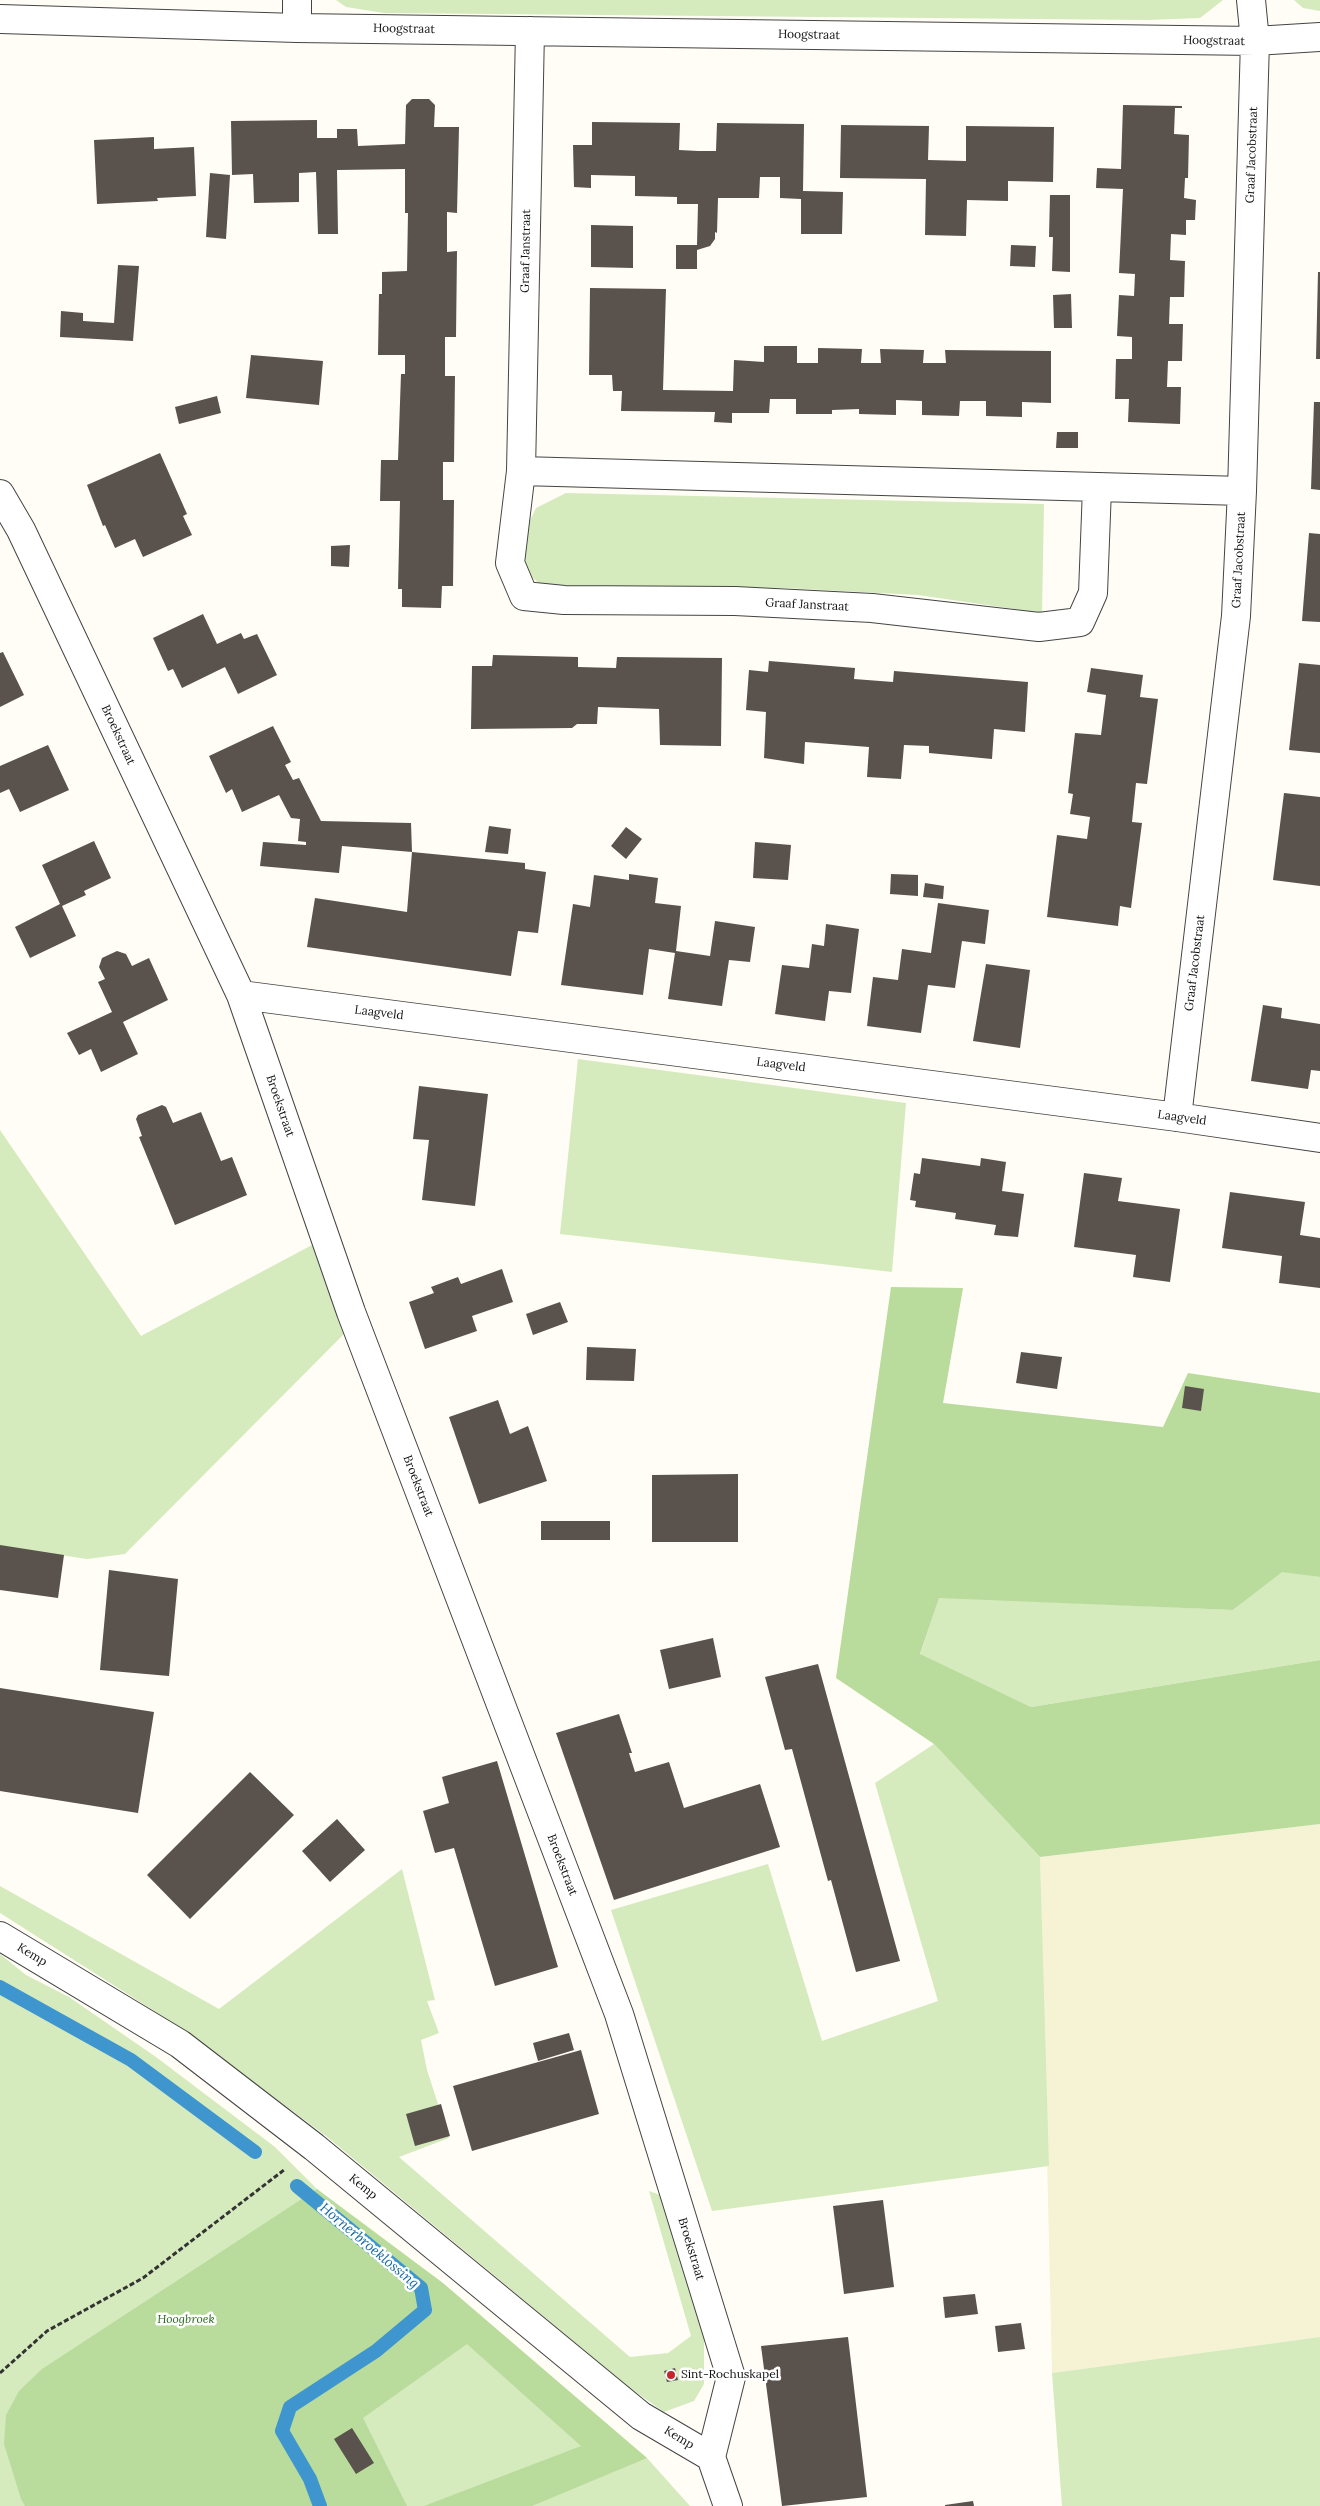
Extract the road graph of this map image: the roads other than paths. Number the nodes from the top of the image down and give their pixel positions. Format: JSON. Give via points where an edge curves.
{"nodes":[{"id":1,"x":297,"y":0,"type":"edge"},
{"id":2,"x":1251,"y":0,"type":"edge"},
{"id":3,"x":0,"y":19,"type":"edge"},
{"id":4,"x":298,"y":28,"type":"junction"},
{"id":5,"x":530,"y":31,"type":"junction"},
{"id":6,"x":1320,"y":37,"type":"edge"},
{"id":7,"x":1255,"y":41,"type":"junction"},
{"id":8,"x":521,"y":471,"type":"junction"},
{"id":9,"x":1097,"y":488,"type":"junction"},
{"id":10,"x":1242,"y":490,"type":"junction"},
{"id":11,"x":0,"y":494,"type":"edge"},
{"id":12,"x":241,"y":995,"type":"junction"},
{"id":13,"x":1176,"y":1117,"type":"junction"},
{"id":14,"x":1320,"y":1138,"type":"edge"},
{"id":15,"x":0,"y":1936,"type":"edge"},
{"id":16,"x":711,"y":2457,"type":"junction"},
{"id":17,"x":728,"y":2506,"type":"edge"}],
"edges":[{"from":1,"to":4,"type":"street"},
{"from":2,"to":7,"type":"street","name":"Graaf Jacobstraat"},
{"from":3,"to":4,"type":"street","name":"Hoogstraat"},
{"from":4,"to":5,"type":"street","name":"Hoogstraat"},
{"from":5,"to":7,"type":"street","name":"Hoogstraat"},
{"from":5,"to":8,"type":"street","name":"Graaf Janstraat"},
{"from":6,"to":7,"type":"street","name":"Hoogstraat"},
{"from":7,"to":10,"type":"street","name":"Graaf Jacobstraat"},
{"from":8,"to":9,"type":"street"},
{"from":8,"to":9,"type":"street","name":"Graaf Janstraat","via":[[510,563],[524,596],[564,600],[735,601],[872,608],[1039,627],[1080,622],[1093,593]]},
{"from":9,"to":10,"type":"street"},
{"from":10,"to":13,"type":"street","name":"Graaf Jacobstraat","via":[[1236,616]]},
{"from":11,"to":12,"type":"street","name":"Broekstraat","via":[[21,530]]},
{"from":12,"to":13,"type":"street","name":"Laagveld"},
{"from":12,"to":16,"type":"street","name":"Broekstraat","via":[[351,1312],[619,2014],[731,2377]]},
{"from":13,"to":14,"type":"street","name":"Laagveld"},
{"from":15,"to":16,"type":"street","name":"Kemp","via":[[180,2044],[314,2147],[641,2416]]},
{"from":16,"to":17,"type":"street"}]}
